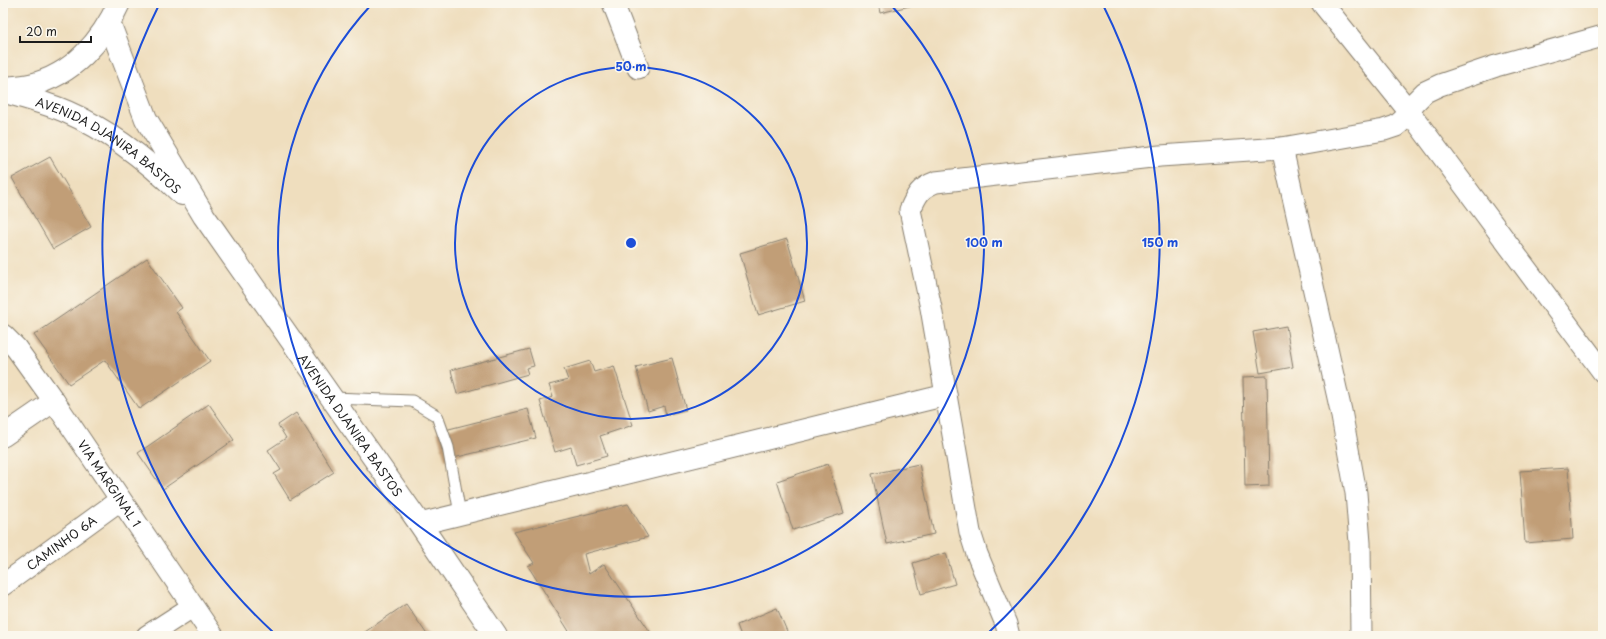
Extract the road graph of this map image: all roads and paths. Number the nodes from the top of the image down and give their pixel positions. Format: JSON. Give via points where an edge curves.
{"nodes":[{"id":1,"x":119,"y":3,"type":"edge"},
{"id":2,"x":613,"y":3,"type":"edge"},
{"id":3,"x":1322,"y":3,"type":"edge"},
{"id":4,"x":110,"y":25,"type":"junction"},
{"id":5,"x":1603,"y":36,"type":"edge"},
{"id":6,"x":638,"y":68,"type":"dead end"},
{"id":7,"x":3,"y":90,"type":"edge"},
{"id":8,"x":1408,"y":110,"type":"junction"},
{"id":9,"x":1282,"y":148,"type":"junction"},
{"id":10,"x":204,"y":216,"type":"junction"},
{"id":11,"x":3,"y":335,"type":"edge"},
{"id":12,"x":1603,"y":372,"type":"edge"},
{"id":13,"x":946,"y":395,"type":"junction"},
{"id":14,"x":333,"y":398,"type":"junction"},
{"id":15,"x":54,"y":401,"type":"junction"},
{"id":16,"x":3,"y":436,"type":"edge"},
{"id":17,"x":120,"y":500,"type":"junction"},
{"id":18,"x":460,"y":514,"type":"junction"},
{"id":19,"x":420,"y":524,"type":"junction"},
{"id":20,"x":3,"y":585,"type":"edge"},
{"id":21,"x":192,"y":606,"type":"junction"},
{"id":22,"x":147,"y":636,"type":"edge"},
{"id":23,"x":212,"y":636,"type":"edge"},
{"id":24,"x":496,"y":636,"type":"edge"},
{"id":25,"x":1009,"y":636,"type":"edge"},
{"id":26,"x":1361,"y":636,"type":"edge"}],
"edges":[{"from":1,"to":4,"type":"main road"},
{"from":2,"to":6,"type":"street"},
{"from":3,"to":8,"type":"street"},
{"from":4,"to":7,"type":"main road","via":[[89,51],[62,72],[31,85]]},
{"from":4,"to":10,"type":"main road","name":"AVENIDA DJANIRA BASTOS","via":[[146,119]]},
{"from":5,"to":8,"type":"street","via":[[1496,66],[1440,85],[1425,92]]},
{"from":7,"to":10,"type":"main road","name":"AVENIDA DJANIRA BASTOS","via":[[66,112],[117,139],[153,165]]},
{"from":8,"to":9,"type":"street","via":[[1396,126],[1384,130]]},
{"from":8,"to":12,"type":"street"},
{"from":9,"to":13,"type":"street","via":[[1160,156],[936,182],[923,187],[910,210],[937,335]]},
{"from":9,"to":26,"type":"street","via":[[1341,411],[1356,493],[1360,543]]},
{"from":10,"to":14,"type":"main road","name":"AVENIDA DJANIRA BASTOS"},
{"from":11,"to":15,"type":"street","name":"VIA MARGINAL 1","via":[[16,348]]},
{"from":13,"to":18,"type":"street"},
{"from":13,"to":25,"type":"street","via":[[970,532],[976,554]]},
{"from":14,"to":18,"type":"lane","via":[[412,401],[437,416],[448,447]]},
{"from":14,"to":19,"type":"main road","name":"AVENIDA DJANIRA BASTOS"},
{"from":15,"to":16,"type":"street"},
{"from":15,"to":17,"type":"street","name":"VIA MARGINAL 1"},
{"from":17,"to":20,"type":"street","name":"CAMINHO 6A"},
{"from":17,"to":21,"type":"street","name":"VIA MARGINAL 1"},
{"from":18,"to":19,"type":"street"},
{"from":19,"to":24,"type":"main road","name":"AVENIDA DJANIRA BASTOS"},
{"from":21,"to":22,"type":"street"},
{"from":21,"to":23,"type":"street","name":"VIA MARGINAL 1"}]}
